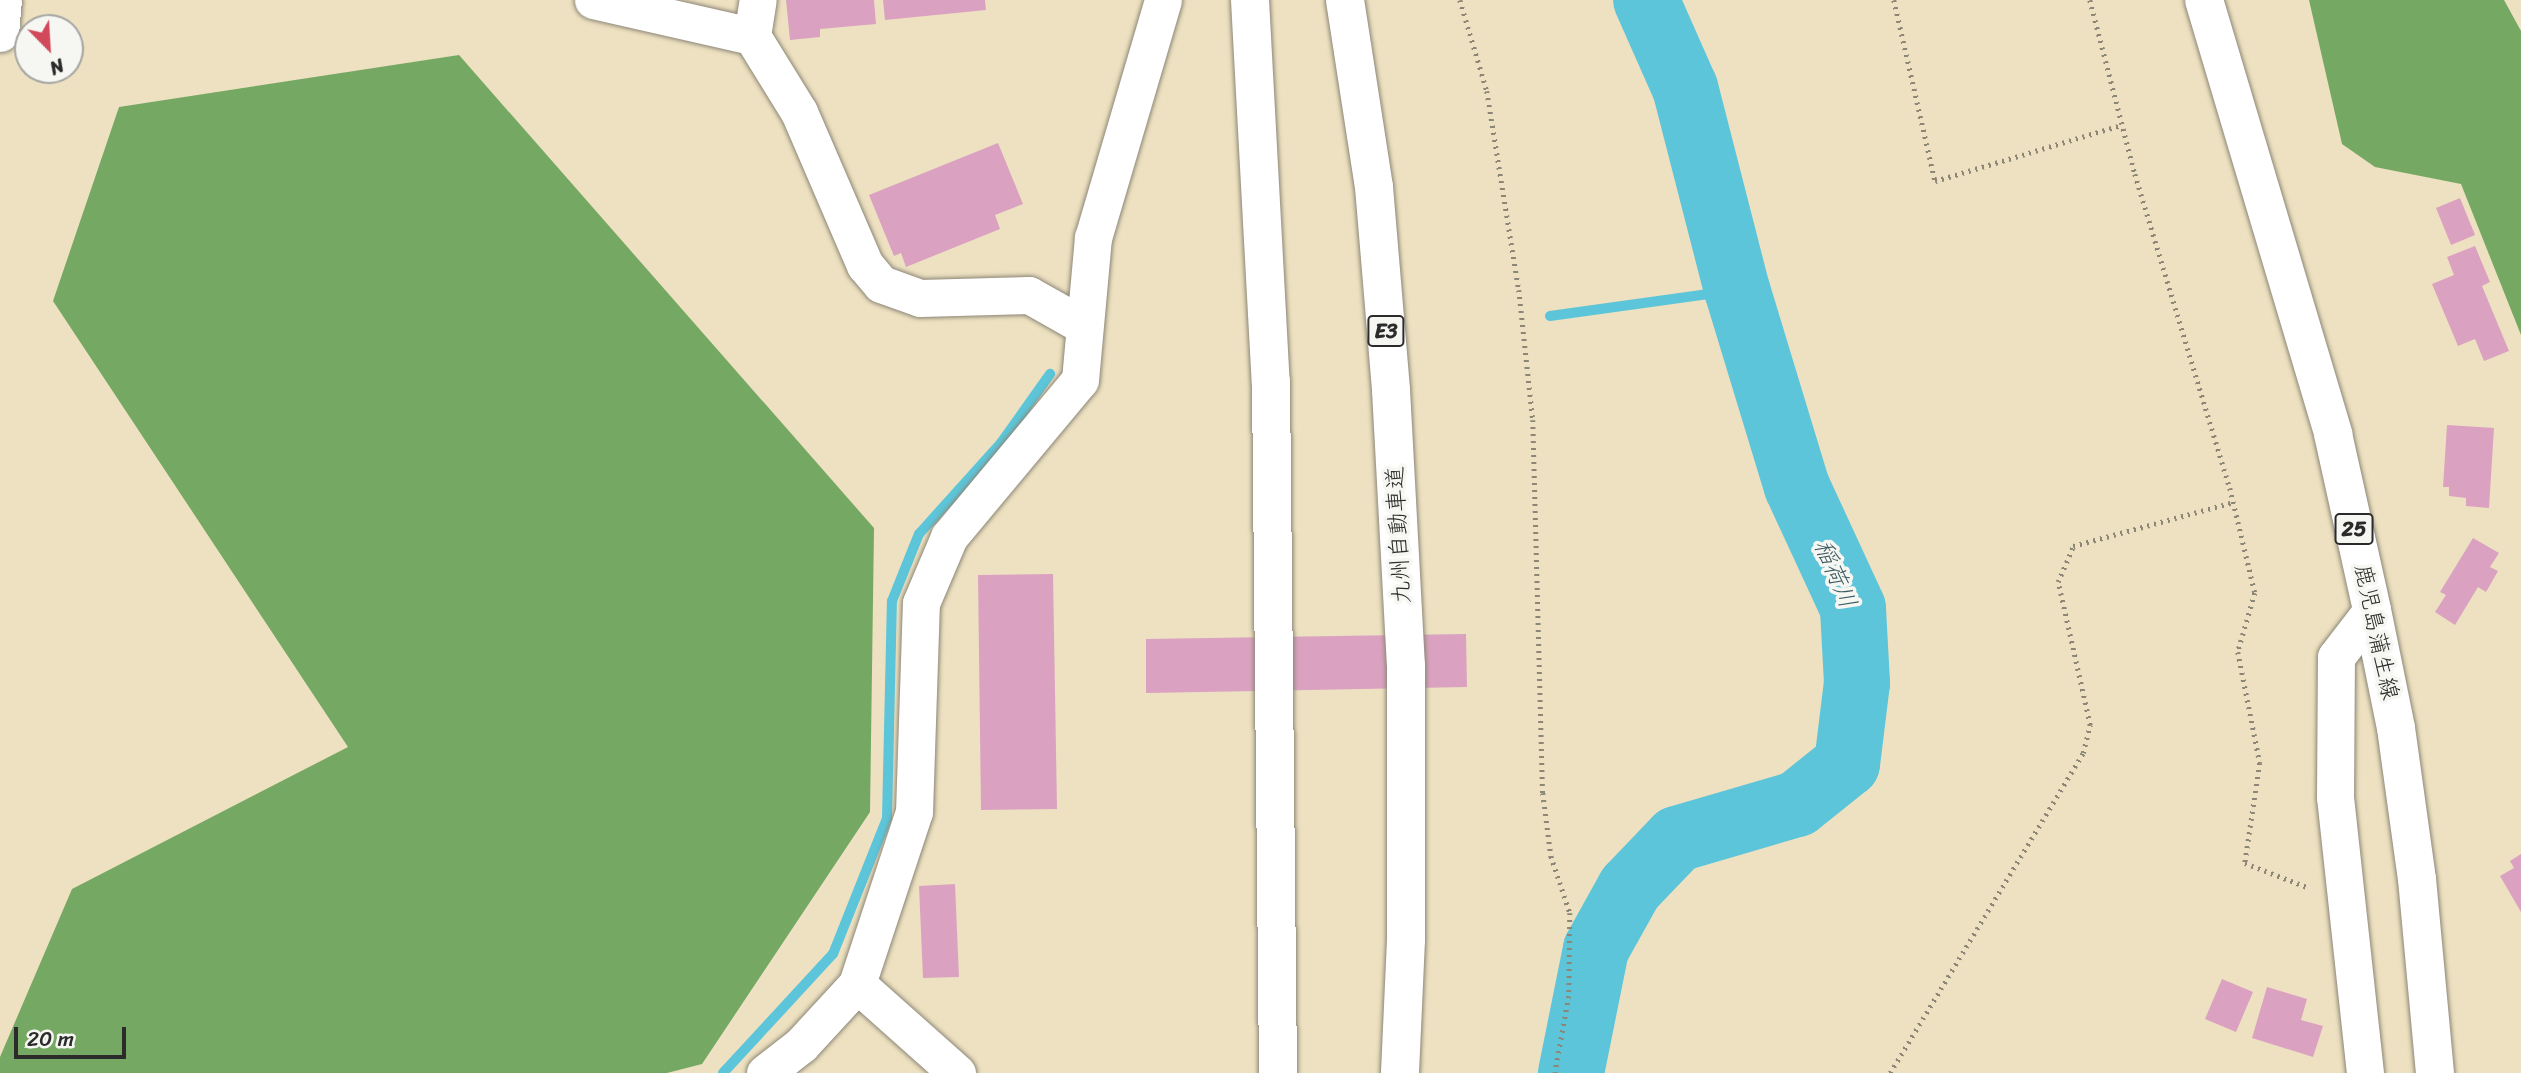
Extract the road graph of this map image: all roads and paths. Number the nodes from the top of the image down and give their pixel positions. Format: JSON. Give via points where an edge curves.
{"nodes":[{"id":1,"x":3,"y":0,"type":"edge"},
{"id":2,"x":593,"y":0,"type":"edge"},
{"id":3,"x":758,"y":0,"type":"edge"},
{"id":4,"x":1163,"y":0,"type":"edge"},
{"id":5,"x":1250,"y":0,"type":"edge"},
{"id":6,"x":1345,"y":0,"type":"edge"},
{"id":7,"x":1460,"y":0,"type":"edge"},
{"id":8,"x":1894,"y":0,"type":"edge"},
{"id":9,"x":2090,"y":0,"type":"edge"},
{"id":10,"x":2204,"y":0,"type":"edge"},
{"id":11,"x":0,"y":33,"type":"edge"},
{"id":12,"x":752,"y":36,"type":"junction"},
{"id":13,"x":2122,"y":125,"type":"junction"},
{"id":14,"x":1084,"y":326,"type":"junction"},
{"id":15,"x":2234,"y":502,"type":"junction"},
{"id":16,"x":2372,"y":610,"type":"junction"},
{"id":17,"x":2350,"y":905,"type":"junction"},
{"id":18,"x":857,"y":985,"type":"junction"},
{"id":19,"x":765,"y":1073,"type":"edge"},
{"id":20,"x":957,"y":1073,"type":"edge"},
{"id":21,"x":1278,"y":1073,"type":"edge"},
{"id":22,"x":1400,"y":1073,"type":"edge"},
{"id":23,"x":1555,"y":1073,"type":"edge"},
{"id":24,"x":1890,"y":1073,"type":"edge"},
{"id":25,"x":2365,"y":1073,"type":"edge"},
{"id":26,"x":2435,"y":1073,"type":"edge"}],
"edges":[{"from":1,"to":11,"type":"street"},
{"from":2,"to":12,"type":"street"},
{"from":3,"to":12,"type":"street"},
{"from":4,"to":14,"type":"street","via":[[1093,238]]},
{"from":5,"to":21,"type":"main road","via":[[1271,396]]},
{"from":6,"to":22,"type":"main road","name":"九州自動車道","number":"E3","via":[[1374,187],[1406,665],[1406,940]]},
{"from":7,"to":23,"type":"path","via":[[1487,91],[1533,420],[1542,793],[1551,856],[1570,913],[1569,996]]},
{"from":8,"to":13,"type":"path","via":[[1935,181]]},
{"from":9,"to":13,"type":"path"},
{"from":10,"to":16,"type":"main road","name":"鹿児島蒲生線","number":"25","via":[[2333,434]]},
{"from":12,"to":14,"type":"street","via":[[799,112],[865,265],[881,284],[920,298],[1030,295]]},
{"from":13,"to":15,"type":"path"},
{"from":14,"to":18,"type":"street","via":[[1080,380],[949,537],[921,603],[914,812]]},
{"from":15,"to":17,"type":"path","via":[[2255,593],[2238,652],[2260,763],[2245,863]]},
{"from":15,"to":24,"type":"path","via":[[2073,547],[2058,582],[2090,725],[2083,753]]},
{"from":16,"to":17,"type":"street","via":[[2336,657],[2335,797]]},
{"from":16,"to":26,"type":"main road","name":"鹿児島蒲生線","number":"25","via":[[2396,728],[2417,879]]},
{"from":17,"to":25,"type":"street"},
{"from":18,"to":19,"type":"street","via":[[801,1045]]},
{"from":18,"to":20,"type":"street"}]}
